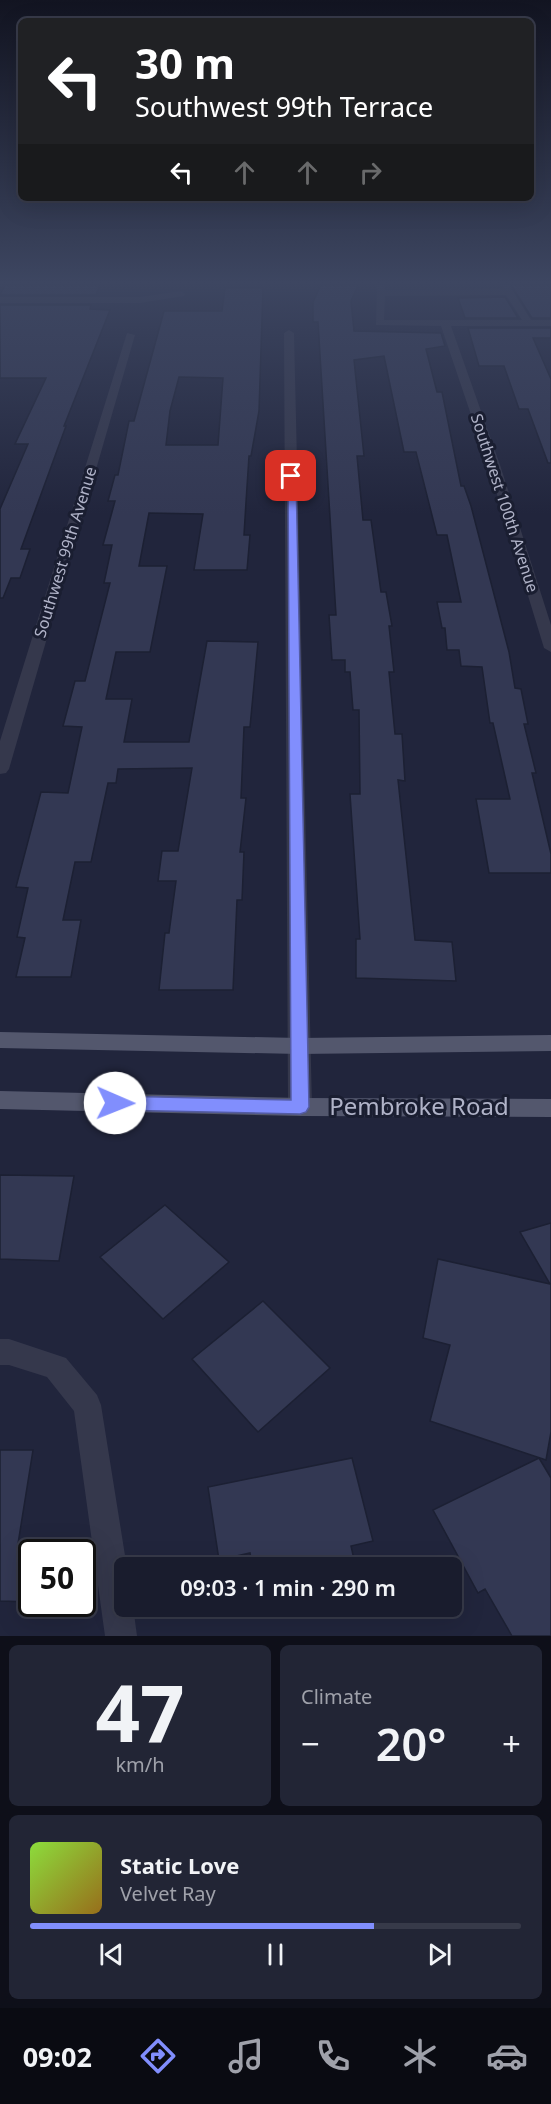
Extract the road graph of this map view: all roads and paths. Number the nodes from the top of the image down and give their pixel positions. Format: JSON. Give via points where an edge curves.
{"nodes":[{"id":1,"x":122,"y":361,"type":"edge"},
{"id":2,"x":289,"y":361,"type":"edge"},
{"id":3,"x":459,"y":361,"type":"edge"},
{"id":4,"x":551,"y":648,"type":"edge"},
{"id":5,"x":0,"y":769,"type":"edge"},
{"id":6,"x":0,"y":1040,"type":"edge"},
{"id":7,"x":551,"y":1043,"type":"edge"},
{"id":8,"x":299,"y":1046,"type":"junction"},
{"id":9,"x":0,"y":1100,"type":"edge"},
{"id":10,"x":300,"y":1107,"type":"junction"},
{"id":11,"x":551,"y":1108,"type":"edge"},
{"id":12,"x":0,"y":1352,"type":"edge"},
{"id":13,"x":121,"y":1636,"type":"edge"}],
"edges":[{"from":1,"to":5,"type":"street","name":"Southwest 99th Avenue"},
{"from":2,"to":8,"type":"street"},
{"from":3,"to":4,"type":"street","name":"Southwest 100th Avenue"},
{"from":6,"to":8,"type":"main road"},
{"from":7,"to":8,"type":"main road"},
{"from":8,"to":10,"type":"street"},
{"from":9,"to":10,"type":"main road","name":"Pembroke Road"},
{"from":10,"to":11,"type":"main road","name":"Pembroke Road"},
{"from":12,"to":13,"type":"street","via":[[56,1367],[87,1405]]}]}
